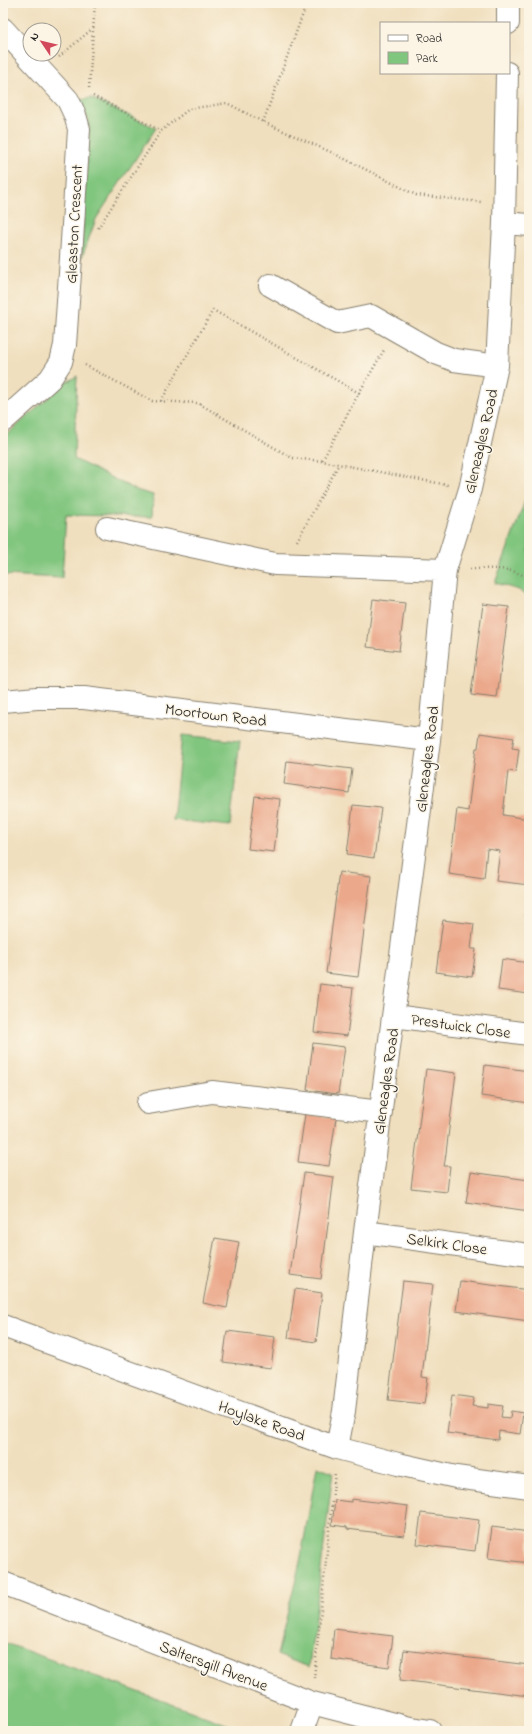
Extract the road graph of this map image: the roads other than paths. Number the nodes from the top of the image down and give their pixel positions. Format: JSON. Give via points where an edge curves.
{"nodes":[{"id":1,"x":508,"y":3,"type":"edge"},
{"id":2,"x":508,"y":22,"type":"edge"},
{"id":3,"x":3,"y":29,"type":"edge"},
{"id":4,"x":507,"y":74,"type":"edge"},
{"id":5,"x":504,"y":214,"type":"junction"},
{"id":6,"x":529,"y":225,"type":"edge"},
{"id":7,"x":270,"y":284,"type":"dead end"},
{"id":8,"x":497,"y":366,"type":"junction"},
{"id":9,"x":3,"y":421,"type":"edge"},
{"id":10,"x":107,"y":528,"type":"dead end"},
{"id":11,"x":445,"y":570,"type":"junction"},
{"id":12,"x":3,"y":701,"type":"edge"},
{"id":13,"x":429,"y":740,"type":"junction"},
{"id":14,"x":394,"y":1016,"type":"junction"},
{"id":15,"x":529,"y":1034,"type":"edge"},
{"id":16,"x":148,"y":1103,"type":"dead end"},
{"id":17,"x":380,"y":1112,"type":"junction"},
{"id":18,"x":365,"y":1232,"type":"junction"},
{"id":19,"x":529,"y":1255,"type":"edge"},
{"id":20,"x":3,"y":1326,"type":"edge"},
{"id":21,"x":338,"y":1448,"type":"junction"},
{"id":22,"x":529,"y":1487,"type":"edge"},
{"id":23,"x":3,"y":1583,"type":"edge"},
{"id":24,"x":312,"y":1703,"type":"junction"},
{"id":25,"x":302,"y":1731,"type":"edge"},
{"id":26,"x":430,"y":1731,"type":"edge"}],
"edges":[{"from":1,"to":2,"type":"street"},
{"from":3,"to":9,"type":"street","name":"Gleaston Crescent","via":[[68,100],[79,129],[65,345],[61,362],[50,379]]},
{"from":4,"to":5,"type":"street","name":"Gleneagles Road"},
{"from":5,"to":6,"type":"street"},
{"from":5,"to":8,"type":"street","name":"Gleneagles Road"},
{"from":7,"to":8,"type":"street","via":[[337,323],[371,316],[436,353],[454,360]]},
{"from":8,"to":11,"type":"street","name":"Gleneagles Road","via":[[470,489]]},
{"from":10,"to":11,"type":"street","via":[[275,564]]},
{"from":11,"to":13,"type":"street","name":"Gleneagles Road"},
{"from":12,"to":13,"type":"street","name":"Moortown Road","via":[[84,698]]},
{"from":13,"to":14,"type":"street","name":"Gleneagles Road"},
{"from":14,"to":15,"type":"street","name":"Prestwick Close"},
{"from":14,"to":17,"type":"street","name":"Gleneagles Road"},
{"from":16,"to":17,"type":"street","via":[[212,1092]]},
{"from":17,"to":18,"type":"street","name":"Gleneagles Road"},
{"from":18,"to":19,"type":"street","name":"Selkirk Close"},
{"from":18,"to":21,"type":"street","name":"Gleneagles Road"},
{"from":20,"to":21,"type":"street","name":"Hoylake Road"},
{"from":21,"to":22,"type":"street","name":"Hoylake Road","via":[[456,1477]]},
{"from":23,"to":24,"type":"street","name":"Saltersgill Avenue"},
{"from":24,"to":25,"type":"street"},
{"from":24,"to":26,"type":"street","name":"Saltersgill Avenue"}]}
